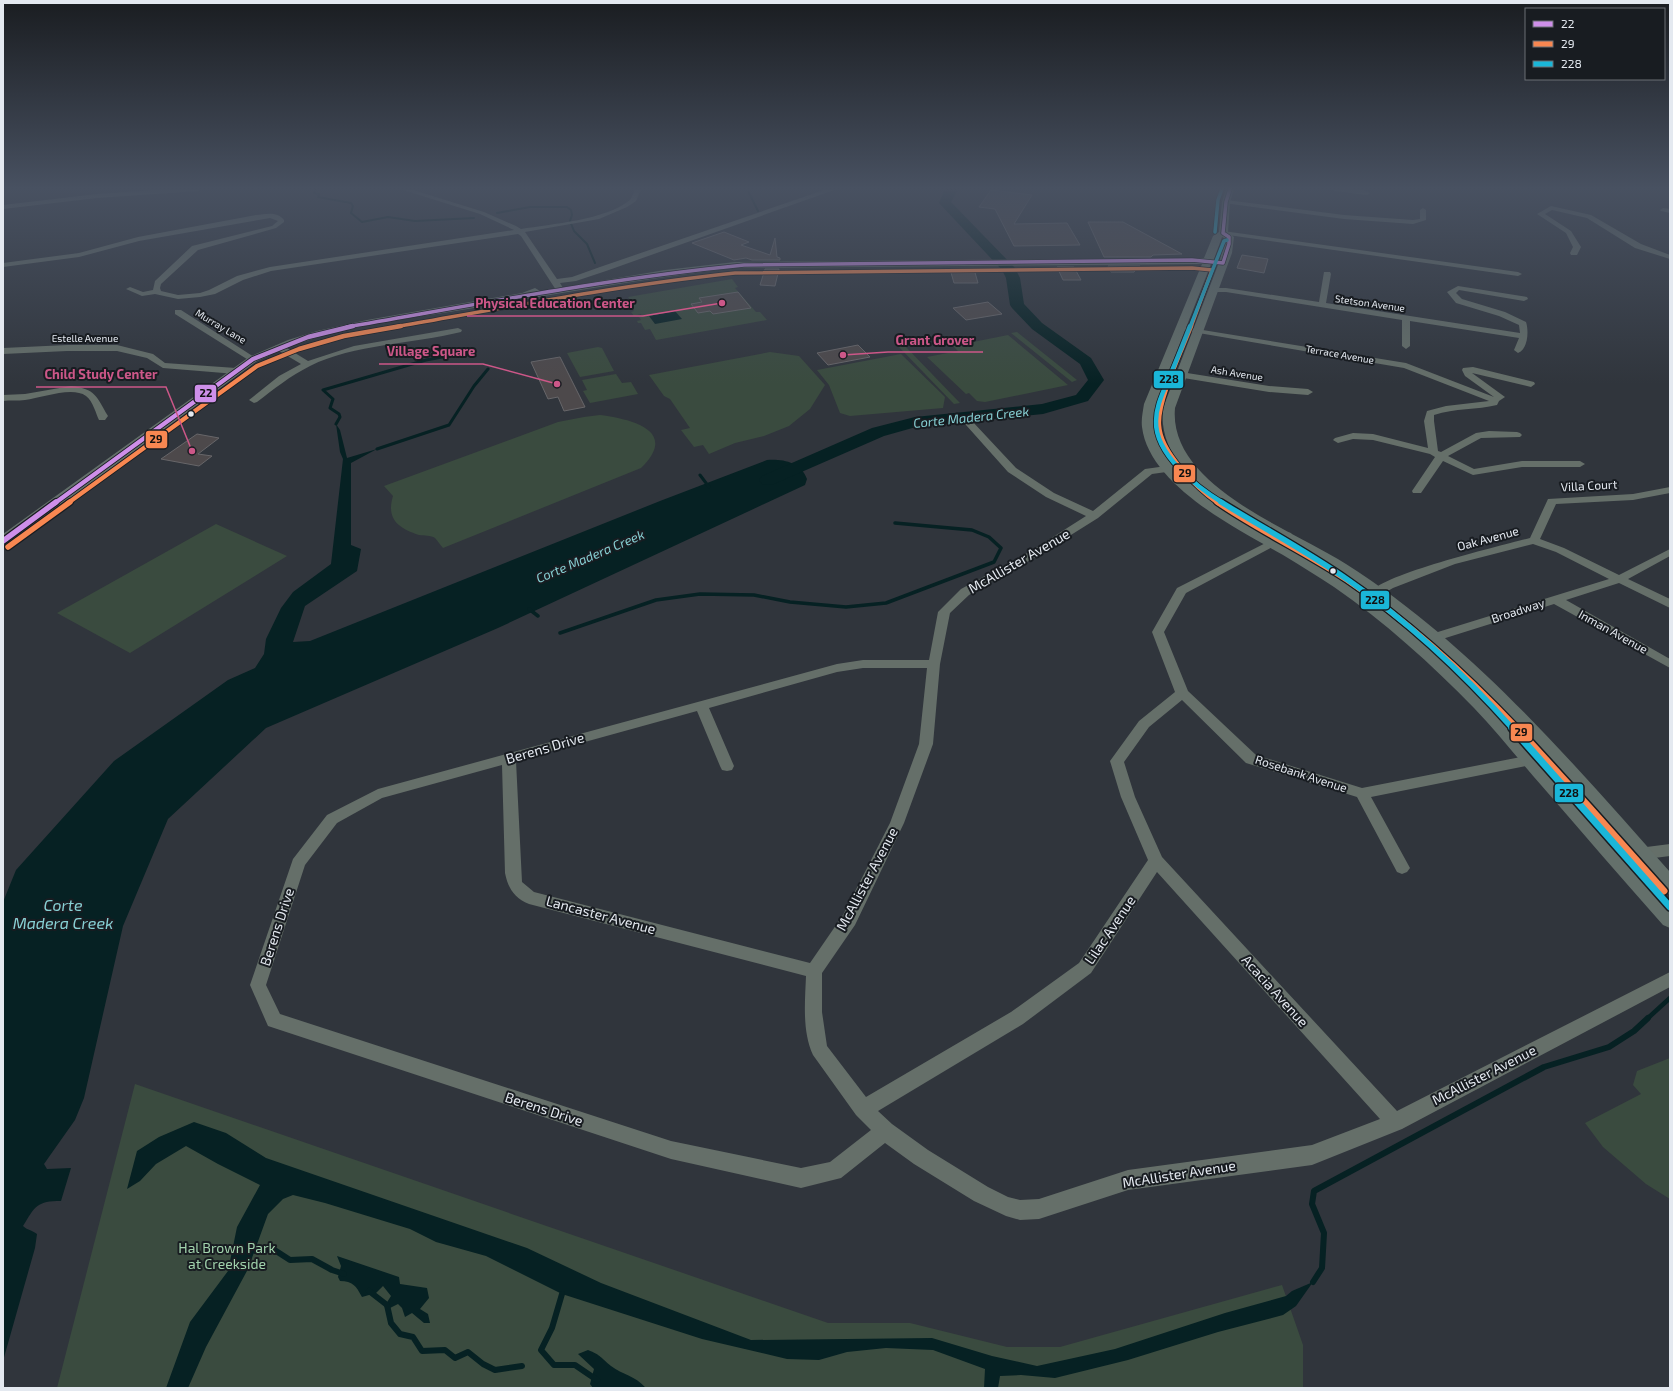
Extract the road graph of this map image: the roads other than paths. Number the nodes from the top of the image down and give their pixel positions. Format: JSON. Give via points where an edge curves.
{"nodes":[{"id":1,"x":82,"y":254,"type":"edge"},
{"id":2,"x":187,"y":254,"type":"edge"},
{"id":3,"x":372,"y":254,"type":"edge"},
{"id":4,"x":536,"y":254,"type":"edge"},
{"id":5,"x":647,"y":254,"type":"edge"},
{"id":6,"x":1211,"y":254,"type":"edge"},
{"id":7,"x":1226,"y":254,"type":"edge"},
{"id":8,"x":1373,"y":254,"type":"edge"},
{"id":9,"x":1208,"y":261,"type":"junction"},
{"id":10,"x":1223,"y":263,"type":"junction"},
{"id":11,"x":3,"y":265,"type":"edge"},
{"id":12,"x":1327,"y":274,"type":"dead end"},
{"id":13,"x":1518,"y":274,"type":"dead end"},
{"id":14,"x":558,"y":286,"type":"junction"},
{"id":15,"x":130,"y":289,"type":"dead end"},
{"id":16,"x":1213,"y":290,"type":"junction"},
{"id":17,"x":157,"y":291,"type":"junction"},
{"id":18,"x":1524,"y":299,"type":"dead end"},
{"id":19,"x":1322,"y":306,"type":"junction"},
{"id":20,"x":178,"y":312,"type":"dead end"},
{"id":21,"x":1406,"y":318,"type":"junction"},
{"id":22,"x":1180,"y":328,"type":"junction"},
{"id":23,"x":458,"y":330,"type":"dead end"},
{"id":24,"x":1197,"y":331,"type":"junction"},
{"id":25,"x":1524,"y":336,"type":"junction"},
{"id":26,"x":1406,"y":346,"type":"dead end"},
{"id":27,"x":279,"y":348,"type":"junction"},
{"id":28,"x":1518,"y":350,"type":"dead end"},
{"id":29,"x":3,"y":351,"type":"edge"},
{"id":30,"x":253,"y":359,"type":"junction"},
{"id":31,"x":307,"y":364,"type":"junction"},
{"id":32,"x":236,"y":372,"type":"junction"},
{"id":33,"x":1162,"y":372,"type":"junction"},
{"id":34,"x":1180,"y":375,"type":"junction"},
{"id":35,"x":1531,"y":384,"type":"dead end"},
{"id":36,"x":1308,"y":392,"type":"dead end"},
{"id":37,"x":3,"y":398,"type":"edge"},
{"id":38,"x":254,"y":400,"type":"dead end"},
{"id":39,"x":1494,"y":400,"type":"junction"},
{"id":40,"x":102,"y":418,"type":"dead end"},
{"id":41,"x":969,"y":423,"type":"dead end"},
{"id":42,"x":1517,"y":436,"type":"dead end"},
{"id":43,"x":1338,"y":440,"type":"dead end"},
{"id":44,"x":1437,"y":454,"type":"junction"},
{"id":45,"x":1580,"y":464,"type":"dead end"},
{"id":46,"x":1188,"y":466,"type":"junction"},
{"id":47,"x":1169,"y":468,"type":"junction"},
{"id":48,"x":1670,"y":490,"type":"edge"},
{"id":49,"x":1417,"y":491,"type":"dead end"},
{"id":50,"x":1094,"y":516,"type":"junction"},
{"id":51,"x":1280,"y":539,"type":"junction"},
{"id":52,"x":1534,"y":540,"type":"junction"},
{"id":53,"x":3,"y":541,"type":"edge"},
{"id":54,"x":1670,"y":552,"type":"edge"},
{"id":55,"x":1620,"y":579,"type":"junction"},
{"id":56,"x":1377,"y":592,"type":"junction"},
{"id":57,"x":1555,"y":599,"type":"junction"},
{"id":58,"x":1670,"y":604,"type":"edge"},
{"id":59,"x":1436,"y":638,"type":"junction"},
{"id":60,"x":1416,"y":643,"type":"junction"},
{"id":61,"x":934,"y":664,"type":"junction"},
{"id":62,"x":1670,"y":664,"type":"edge"},
{"id":63,"x":1182,"y":693,"type":"junction"},
{"id":64,"x":701,"y":705,"type":"junction"},
{"id":65,"x":509,"y":758,"type":"junction"},
{"id":66,"x":1531,"y":760,"type":"junction"},
{"id":67,"x":727,"y":766,"type":"dead end"},
{"id":68,"x":1362,"y":794,"type":"junction"},
{"id":69,"x":1670,"y":850,"type":"edge"},
{"id":70,"x":1641,"y":853,"type":"junction"},
{"id":71,"x":1615,"y":857,"type":"junction"},
{"id":72,"x":1156,"y":860,"type":"junction"},
{"id":73,"x":1402,"y":868,"type":"dead end"},
{"id":74,"x":1670,"y":886,"type":"edge"},
{"id":75,"x":1670,"y":919,"type":"edge"},
{"id":76,"x":814,"y":970,"type":"junction"},
{"id":77,"x":1670,"y":979,"type":"edge"},
{"id":78,"x":863,"y":1109,"type":"junction"},
{"id":79,"x":1394,"y":1122,"type":"junction"},
{"id":80,"x":885,"y":1131,"type":"junction"}],
"edges":[{"from":1,"to":11,"type":"street"},
{"from":2,"to":17,"type":"street","via":[[158,283]]},
{"from":3,"to":17,"type":"street","via":[[270,269],[240,278],[200,295],[169,297],[158,294]]},
{"from":4,"to":14,"type":"street"},
{"from":5,"to":14,"type":"street"},
{"from":6,"to":9,"type":"main road"},
{"from":7,"to":10,"type":"main road"},
{"from":8,"to":13,"type":"street"},
{"from":9,"to":10,"type":"main road"},
{"from":9,"to":14,"type":"main road","via":[[735,266]]},
{"from":9,"to":22,"type":"main road"},
{"from":10,"to":16,"type":"main road"},
{"from":12,"to":19,"type":"street"},
{"from":14,"to":27,"type":"main road","via":[[525,296],[342,328]]},
{"from":15,"to":17,"type":"street","via":[[142,294]]},
{"from":16,"to":19,"type":"street","name":"Stetson Avenue"},
{"from":16,"to":24,"type":"main road"},
{"from":18,"to":25,"type":"street","via":[[1458,288],[1451,292],[1459,301],[1502,314],[1523,324]]},
{"from":19,"to":21,"type":"street","name":"Stetson Avenue"},
{"from":20,"to":30,"type":"street","name":"Murray Lane"},
{"from":21,"to":25,"type":"street","name":"Stetson Avenue"},
{"from":21,"to":26,"type":"street"},
{"from":22,"to":24,"type":"street","name":"Terrace Avenue"},
{"from":22,"to":33,"type":"main road"},
{"from":23,"to":31,"type":"street","via":[[354,349]]},
{"from":24,"to":34,"type":"main road"},
{"from":24,"to":39,"type":"street","name":"Terrace Avenue","via":[[1406,366]]},
{"from":25,"to":28,"type":"street"},
{"from":27,"to":30,"type":"main road"},
{"from":27,"to":31,"type":"street"},
{"from":29,"to":32,"type":"street","name":"Estelle Avenue","via":[[117,348],[150,356],[163,365]]},
{"from":30,"to":32,"type":"main road"},
{"from":31,"to":38,"type":"street","via":[[282,378]]},
{"from":32,"to":53,"type":"main road"},
{"from":33,"to":34,"type":"street","name":"Ash Avenue"},
{"from":33,"to":47,"type":"main road","via":[[1150,404],[1148,427],[1159,454]]},
{"from":34,"to":36,"type":"street","name":"Ash Avenue","via":[[1269,389]]},
{"from":34,"to":46,"type":"main road","via":[[1169,407],[1168,428],[1176,448]]},
{"from":35,"to":39,"type":"street","via":[[1466,370],[1499,396],[1500,398]]},
{"from":37,"to":40,"type":"street","via":[[71,389],[81,390],[91,395]]},
{"from":39,"to":44,"type":"street","via":[[1494,403],[1484,406],[1448,407],[1430,413],[1429,421]]},
{"from":41,"to":50,"type":"street","via":[[1012,470],[1050,495]]},
{"from":42,"to":44,"type":"street","via":[[1478,436]]},
{"from":43,"to":44,"type":"street","via":[[1353,436],[1372,437]]},
{"from":44,"to":45,"type":"street","via":[[1473,472],[1522,464]]},
{"from":44,"to":49,"type":"street"},
{"from":46,"to":47,"type":"street","name":"McAllister Avenue"},
{"from":46,"to":51,"type":"main road","via":[[1222,497]]},
{"from":47,"to":50,"type":"street","name":"McAllister Avenue","via":[[1145,474]]},
{"from":47,"to":51,"type":"main road","via":[[1204,502]]},
{"from":48,"to":52,"type":"street","name":"Villa Court","via":[[1633,497],[1552,502]]},
{"from":50,"to":61,"type":"street","name":"McAllister Avenue","via":[[1035,553],[984,580],[954,602],[944,612]]},
{"from":51,"to":56,"type":"main road","via":[[1318,553]]},
{"from":51,"to":60,"type":"main road","via":[[1308,563],[1355,595]]},
{"from":51,"to":63,"type":"street","name":"Rosebank Avenue","via":[[1181,591],[1158,632]]},
{"from":52,"to":55,"type":"street","name":"Oak Avenue"},
{"from":52,"to":56,"type":"street","name":"Oak Avenue","via":[[1451,562]]},
{"from":54,"to":55,"type":"street","name":"Broadway"},
{"from":55,"to":57,"type":"street","name":"Broadway"},
{"from":55,"to":58,"type":"street","name":"Oak Avenue"},
{"from":56,"to":59,"type":"main road"},
{"from":57,"to":59,"type":"street","name":"Broadway"},
{"from":57,"to":62,"type":"street","name":"Inman Avenue"},
{"from":59,"to":60,"type":"street","name":"Broadway"},
{"from":59,"to":70,"type":"main road","via":[[1504,702]]},
{"from":60,"to":66,"type":"main road","via":[[1481,706]]},
{"from":61,"to":64,"type":"street","name":"Berens Drive","via":[[863,664],[837,668]]},
{"from":61,"to":76,"type":"street","name":"McAllister Avenue","via":[[926,744],[897,823],[849,920]]},
{"from":63,"to":68,"type":"street","name":"Rosebank Avenue","via":[[1251,759]]},
{"from":63,"to":72,"type":"street","via":[[1144,724],[1117,761],[1128,797]]},
{"from":64,"to":65,"type":"street","name":"Berens Drive"},
{"from":64,"to":67,"type":"street"},
{"from":65,"to":76,"type":"street","name":"Lancaster Avenue","via":[[513,873],[515,885],[529,897]]},
{"from":65,"to":80,"type":"street","name":"Berens Drive","via":[[378,794],[332,819],[298,863],[258,985],[274,1020],[671,1150],[801,1178],[834,1171]]},
{"from":66,"to":68,"type":"street","name":"Rosebank Avenue"},
{"from":66,"to":71,"type":"main road"},
{"from":68,"to":73,"type":"street"},
{"from":69,"to":70,"type":"street"},
{"from":70,"to":71,"type":"street"},
{"from":70,"to":74,"type":"main road"},
{"from":71,"to":75,"type":"main road"},
{"from":72,"to":78,"type":"street","name":"Lilac Avenue","via":[[1085,968],[1017,1018]]},
{"from":72,"to":79,"type":"street","name":"Acacia Avenue"},
{"from":76,"to":78,"type":"street","name":"McAllister Avenue","via":[[813,1012],[819,1049]]},
{"from":77,"to":79,"type":"street","name":"McAllister Avenue"},
{"from":78,"to":80,"type":"street","name":"McAllister Avenue"},
{"from":79,"to":80,"type":"street","name":"McAllister Avenue","via":[[1312,1155],[1128,1180],[1046,1208],[1026,1210],[1006,1206],[981,1194],[932,1165]]}]}
